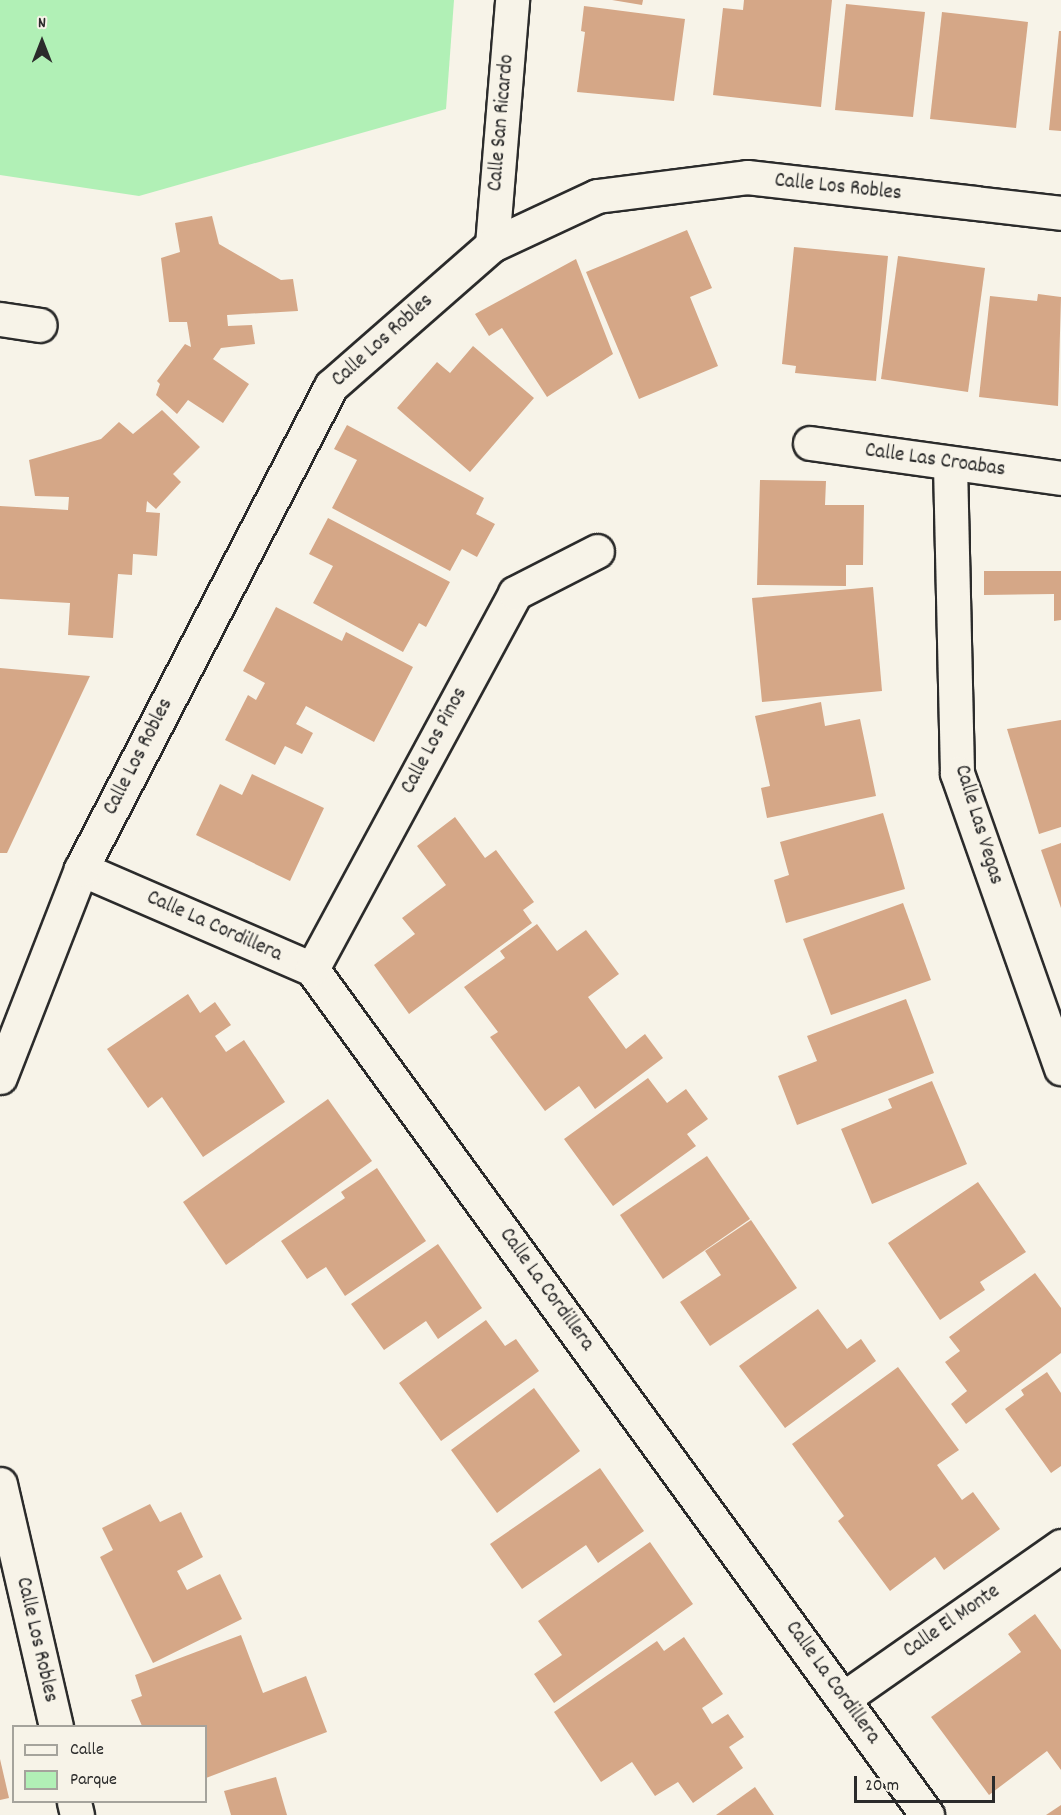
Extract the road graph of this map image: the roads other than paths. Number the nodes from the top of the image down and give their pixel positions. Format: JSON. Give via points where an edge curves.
{"nodes":[{"id":1,"x":512,"y":0,"type":"edge"},
{"id":2,"x":1061,"y":213,"type":"edge"},
{"id":3,"x":492,"y":245,"type":"junction"},
{"id":4,"x":0,"y":319,"type":"edge"},
{"id":5,"x":40,"y":325,"type":"dead end"},
{"id":6,"x":810,"y":443,"type":"dead end"},
{"id":7,"x":950,"y":464,"type":"junction"},
{"id":8,"x":1061,"y":478,"type":"edge"},
{"id":9,"x":597,"y":551,"type":"dead end"},
{"id":10,"x":81,"y":869,"type":"junction"},
{"id":11,"x":312,"y":969,"type":"junction"},
{"id":12,"x":1061,"y":1068,"type":"edge"},
{"id":13,"x":0,"y":1077,"type":"edge"},
{"id":14,"x":0,"y":1484,"type":"edge"},
{"id":15,"x":1061,"y":1546,"type":"edge"},
{"id":16,"x":844,"y":1698,"type":"junction"},
{"id":17,"x":56,"y":1725,"type":"edge"},
{"id":18,"x":927,"y":1815,"type":"edge"}],
"edges":[{"from":1,"to":3,"type":"street","name":"Calle San Ricardo"},
{"from":2,"to":3,"type":"street","name":"Calle Los Robles","via":[[747,177],[597,196]]},
{"from":3,"to":10,"type":"street","name":"Calle Los Robles","via":[[331,386]]},
{"from":4,"to":5,"type":"street"},
{"from":6,"to":7,"type":"street","name":"Calle Las Croabas"},
{"from":7,"to":8,"type":"street","name":"Calle Las Croabas"},
{"from":7,"to":12,"type":"street","name":"Calle Las Vegas","via":[[957,773]]},
{"from":9,"to":11,"type":"street","name":"Calle Los Pinos","via":[[515,593]]},
{"from":10,"to":11,"type":"street","name":"Calle La Cordillera"},
{"from":10,"to":13,"type":"street","name":"Calle Los Robles"},
{"from":11,"to":16,"type":"street","name":"Calle La Cordillera"},
{"from":14,"to":17,"type":"street","name":"Calle Los Robles"},
{"from":15,"to":16,"type":"street","name":"Calle El Monte"},
{"from":16,"to":18,"type":"street","name":"Calle La Cordillera"}]}
